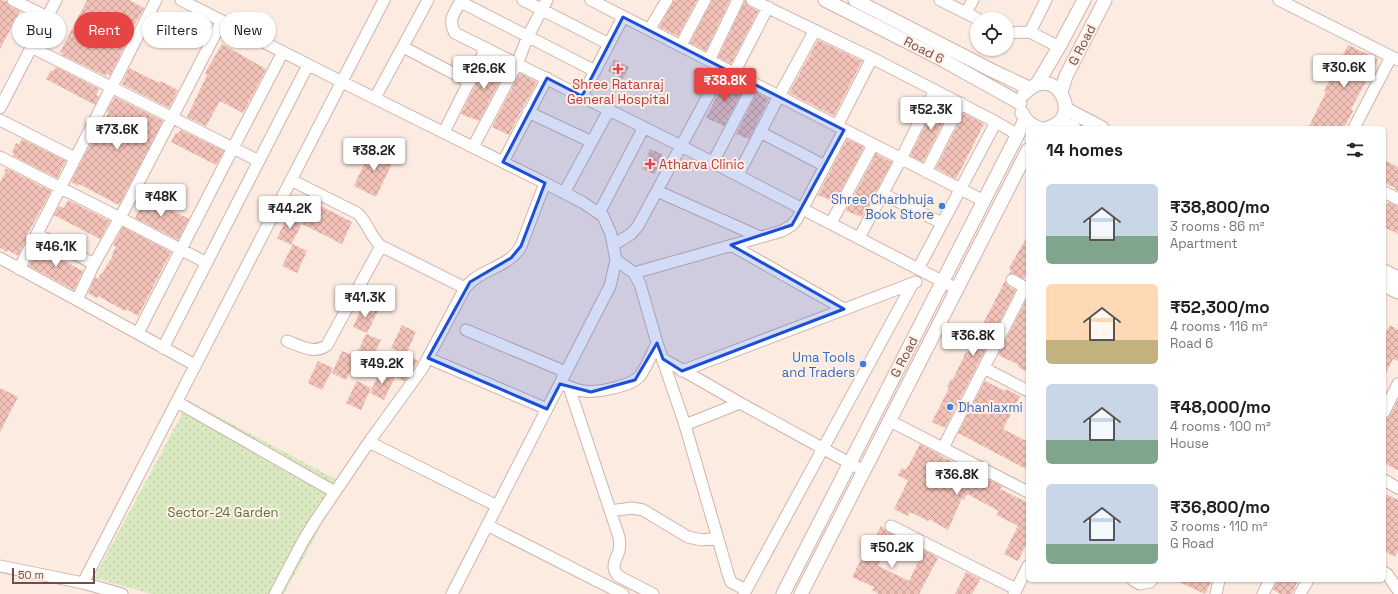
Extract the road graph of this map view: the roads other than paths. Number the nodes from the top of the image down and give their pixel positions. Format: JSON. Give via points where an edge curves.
{"nodes":[{"id":1,"x":13,"y":0,"type":"edge"},
{"id":2,"x":56,"y":0,"type":"edge"},
{"id":3,"x":156,"y":0,"type":"edge"},
{"id":4,"x":384,"y":0,"type":"edge"},
{"id":5,"x":428,"y":0,"type":"edge"},
{"id":6,"x":523,"y":0,"type":"edge"},
{"id":7,"x":591,"y":0,"type":"edge"},
{"id":8,"x":667,"y":0,"type":"edge"},
{"id":9,"x":705,"y":0,"type":"edge"},
{"id":10,"x":738,"y":0,"type":"edge"},
{"id":11,"x":752,"y":0,"type":"edge"},
{"id":12,"x":825,"y":0,"type":"edge"},
{"id":13,"x":855,"y":0,"type":"edge"},
{"id":14,"x":940,"y":0,"type":"edge"},
{"id":15,"x":973,"y":0,"type":"edge"},
{"id":16,"x":1046,"y":0,"type":"edge"},
{"id":17,"x":1084,"y":0,"type":"edge"},
{"id":18,"x":1105,"y":0,"type":"edge"},
{"id":19,"x":462,"y":1,"type":"edge"},
{"id":20,"x":1283,"y":1,"type":"edge"},
{"id":21,"x":189,"y":2,"type":"edge"},
{"id":22,"x":544,"y":5,"type":"edge"},
{"id":23,"x":768,"y":8,"type":"junction"},
{"id":24,"x":37,"y":12,"type":"edge"},
{"id":25,"x":50,"y":12,"type":"edge"},
{"id":26,"x":966,"y":13,"type":"junction"},
{"id":27,"x":970,"y":15,"type":"edge"},
{"id":28,"x":623,"y":17,"type":"junction"},
{"id":29,"x":220,"y":20,"type":"edge"},
{"id":30,"x":220,"y":25,"type":"edge"},
{"id":31,"x":649,"y":30,"type":"junction"},
{"id":32,"x":815,"y":30,"type":"junction"},
{"id":33,"x":1030,"y":32,"type":"junction"},
{"id":34,"x":1014,"y":33,"type":"edge"},
{"id":35,"x":528,"y":36,"type":"junction"},
{"id":36,"x":609,"y":44,"type":"junction"},
{"id":37,"x":681,"y":45,"type":"junction"},
{"id":38,"x":403,"y":47,"type":"junction"},
{"id":39,"x":1060,"y":47,"type":"junction"},
{"id":40,"x":30,"y":48,"type":"edge"},
{"id":41,"x":33,"y":48,"type":"edge"},
{"id":42,"x":275,"y":48,"type":"edge"},
{"id":43,"x":486,"y":48,"type":"junction"},
{"id":44,"x":283,"y":52,"type":"junction"},
{"id":45,"x":872,"y":58,"type":"junction"},
{"id":46,"x":1394,"y":58,"type":"edge"},
{"id":47,"x":709,"y":60,"type":"junction"},
{"id":48,"x":517,"y":64,"type":"junction"},
{"id":49,"x":308,"y":65,"type":"junction"},
{"id":50,"x":723,"y":68,"type":"junction"},
{"id":51,"x":595,"y":71,"type":"junction"},
{"id":52,"x":734,"y":73,"type":"junction"},
{"id":53,"x":547,"y":78,"type":"junction"},
{"id":54,"x":342,"y":82,"type":"junction"},
{"id":55,"x":470,"y":82,"type":"junction"},
{"id":56,"x":754,"y":84,"type":"junction"},
{"id":57,"x":1033,"y":86,"type":"junction"},
{"id":58,"x":112,"y":87,"type":"junction"},
{"id":59,"x":935,"y":90,"type":"junction"},
{"id":60,"x":1061,"y":92,"type":"junction"},
{"id":61,"x":582,"y":96,"type":"junction"},
{"id":62,"x":779,"y":96,"type":"junction"},
{"id":63,"x":375,"y":98,"type":"junction"},
{"id":64,"x":961,"y":103,"type":"junction"},
{"id":65,"x":1020,"y":103,"type":"junction"},
{"id":66,"x":0,"y":108,"type":"edge"},
{"id":67,"x":1066,"y":109,"type":"junction"},
{"id":68,"x":609,"y":110,"type":"junction"},
{"id":69,"x":528,"y":112,"type":"junction"},
{"id":70,"x":172,"y":117,"type":"junction"},
{"id":71,"x":0,"y":120,"type":"edge"},
{"id":72,"x":1025,"y":120,"type":"junction"},
{"id":73,"x":1060,"y":121,"type":"junction"},
{"id":74,"x":996,"y":122,"type":"junction"},
{"id":75,"x":1032,"y":126,"type":"edge"},
{"id":76,"x":1052,"y":126,"type":"edge"},
{"id":77,"x":1070,"y":126,"type":"edge"},
{"id":78,"x":1098,"y":126,"type":"edge"},
{"id":79,"x":1355,"y":126,"type":"edge"},
{"id":80,"x":644,"y":127,"type":"junction"},
{"id":81,"x":841,"y":128,"type":"junction"},
{"id":82,"x":444,"y":132,"type":"junction"},
{"id":83,"x":760,"y":132,"type":"junction"},
{"id":84,"x":1018,"y":135,"type":"junction"},
{"id":85,"x":592,"y":142,"type":"junction"},
{"id":86,"x":873,"y":145,"type":"junction"},
{"id":87,"x":681,"y":146,"type":"junction"},
{"id":88,"x":473,"y":147,"type":"junction"},
{"id":89,"x":233,"y":148,"type":"junction"},
{"id":90,"x":1026,"y":154,"type":"edge"},
{"id":91,"x":0,"y":157,"type":"edge"},
{"id":92,"x":75,"y":158,"type":"junction"},
{"id":93,"x":901,"y":159,"type":"junction"},
{"id":94,"x":259,"y":161,"type":"junction"},
{"id":95,"x":503,"y":162,"type":"junction"},
{"id":96,"x":713,"y":162,"type":"junction"},
{"id":97,"x":825,"y":166,"type":"junction"},
{"id":98,"x":926,"y":172,"type":"junction"},
{"id":99,"x":738,"y":175,"type":"junction"},
{"id":100,"x":291,"y":180,"type":"junction"},
{"id":101,"x":545,"y":183,"type":"junction"},
{"id":102,"x":60,"y":187,"type":"junction"},
{"id":103,"x":960,"y":189,"type":"junction"},
{"id":104,"x":657,"y":191,"type":"junction"},
{"id":105,"x":564,"y":193,"type":"junction"},
{"id":106,"x":1386,"y":193,"type":"edge"},
{"id":107,"x":883,"y":194,"type":"junction"},
{"id":108,"x":1398,"y":199,"type":"edge"},
{"id":109,"x":984,"y":202,"type":"junction"},
{"id":110,"x":802,"y":209,"type":"junction"},
{"id":111,"x":599,"y":213,"type":"junction"},
{"id":112,"x":120,"y":218,"type":"junction"},
{"id":113,"x":831,"y":223,"type":"junction"},
{"id":114,"x":942,"y":223,"type":"junction"},
{"id":115,"x":37,"y":234,"type":"junction"},
{"id":116,"x":760,"y":237,"type":"junction"},
{"id":117,"x":859,"y":238,"type":"junction"},
{"id":118,"x":613,"y":244,"type":"junction"},
{"id":119,"x":731,"y":245,"type":"junction"},
{"id":120,"x":381,"y":246,"type":"junction"},
{"id":121,"x":181,"y":249,"type":"junction"},
{"id":122,"x":0,"y":258,"type":"edge"},
{"id":123,"x":616,"y":260,"type":"junction"},
{"id":124,"x":206,"y":263,"type":"junction"},
{"id":125,"x":94,"y":264,"type":"junction"},
{"id":126,"x":19,"y":269,"type":"junction"},
{"id":127,"x":918,"y":269,"type":"junction"},
{"id":128,"x":1386,"y":272,"type":"edge"},
{"id":129,"x":634,"y":274,"type":"junction"},
{"id":130,"x":1398,"y":278,"type":"edge"},
{"id":131,"x":937,"y":279,"type":"junction"},
{"id":132,"x":1012,"y":280,"type":"dead end"},
{"id":133,"x":913,"y":283,"type":"junction"},
{"id":134,"x":1386,"y":286,"type":"edge"},
{"id":135,"x":465,"y":288,"type":"junction"},
{"id":136,"x":1026,"y":288,"type":"edge"},
{"id":137,"x":957,"y":289,"type":"junction"},
{"id":138,"x":1398,"y":292,"type":"edge"},
{"id":139,"x":78,"y":300,"type":"junction"},
{"id":140,"x":844,"y":309,"type":"junction"},
{"id":141,"x":466,"y":330,"type":"dead end"},
{"id":142,"x":138,"y":333,"type":"junction"},
{"id":143,"x":287,"y":341,"type":"dead end"},
{"id":144,"x":657,"y":343,"type":"junction"},
{"id":145,"x":163,"y":348,"type":"junction"},
{"id":146,"x":428,"y":358,"type":"junction"},
{"id":147,"x":663,"y":359,"type":"junction"},
{"id":148,"x":196,"y":365,"type":"junction"},
{"id":149,"x":984,"y":368,"type":"junction"},
{"id":150,"x":682,"y":370,"type":"junction"},
{"id":151,"x":566,"y":372,"type":"junction"},
{"id":152,"x":1398,"y":384,"type":"edge"},
{"id":153,"x":564,"y":385,"type":"junction"},
{"id":154,"x":1026,"y":390,"type":"edge"},
{"id":155,"x":177,"y":402,"type":"junction"},
{"id":156,"x":740,"y":403,"type":"junction"},
{"id":157,"x":1386,"y":408,"type":"edge"},
{"id":158,"x":547,"y":409,"type":"junction"},
{"id":159,"x":890,"y":421,"type":"junction"},
{"id":160,"x":685,"y":425,"type":"junction"},
{"id":161,"x":369,"y":442,"type":"junction"},
{"id":162,"x":822,"y":448,"type":"junction"},
{"id":163,"x":943,"y":448,"type":"junction"},
{"id":164,"x":849,"y":463,"type":"junction"},
{"id":165,"x":864,"y":471,"type":"junction"},
{"id":166,"x":1386,"y":481,"type":"edge"},
{"id":167,"x":1398,"y":488,"type":"edge"},
{"id":168,"x":1026,"y":491,"type":"edge"},
{"id":169,"x":335,"y":492,"type":"junction"},
{"id":170,"x":497,"y":506,"type":"junction"},
{"id":171,"x":610,"y":512,"type":"junction"},
{"id":172,"x":488,"y":524,"type":"junction"},
{"id":173,"x":891,"y":526,"type":"dead end"},
{"id":174,"x":718,"y":538,"type":"junction"},
{"id":175,"x":0,"y":566,"type":"edge"},
{"id":176,"x":1026,"y":570,"type":"edge"},
{"id":177,"x":1386,"y":573,"type":"edge"},
{"id":178,"x":1136,"y":582,"type":"edge"},
{"id":179,"x":1150,"y":582,"type":"edge"},
{"id":180,"x":1219,"y":582,"type":"edge"},
{"id":181,"x":1269,"y":582,"type":"edge"},
{"id":182,"x":1307,"y":582,"type":"edge"},
{"id":183,"x":83,"y":583,"type":"junction"},
{"id":184,"x":1398,"y":587,"type":"edge"},
{"id":185,"x":745,"y":592,"type":"edge"},
{"id":186,"x":1015,"y":592,"type":"edge"},
{"id":187,"x":122,"y":594,"type":"edge"},
{"id":188,"x":275,"y":594,"type":"edge"},
{"id":189,"x":452,"y":594,"type":"edge"},
{"id":190,"x":623,"y":594,"type":"edge"},
{"id":191,"x":653,"y":594,"type":"edge"},
{"id":192,"x":783,"y":594,"type":"edge"},
{"id":193,"x":801,"y":594,"type":"edge"},
{"id":194,"x":1216,"y":594,"type":"edge"},
{"id":195,"x":1263,"y":594,"type":"edge"},
{"id":196,"x":1300,"y":594,"type":"edge"}],
"edges":[{"from":1,"to":24,"type":"street"},
{"from":2,"to":25,"type":"street"},
{"from":3,"to":58,"type":"street"},
{"from":4,"to":54,"type":"street"},
{"from":5,"to":38,"type":"street"},
{"from":6,"to":22,"type":"street"},
{"from":7,"to":28,"type":"street"},
{"from":8,"to":31,"type":"street"},
{"from":9,"to":37,"type":"street"},
{"from":10,"to":47,"type":"street"},
{"from":11,"to":23,"type":"street"},
{"from":12,"to":65,"type":"street","name":"Road 6","via":[[943,60]]},
{"from":13,"to":57,"type":"street","name":"Road 6","via":[[991,70]]},
{"from":14,"to":26,"type":"street"},
{"from":15,"to":26,"type":"street"},
{"from":16,"to":33,"type":"street"},
{"from":17,"to":39,"type":"street","name":"G Road"},
{"from":18,"to":60,"type":"street","name":"G Road","via":[[1066,76]]},
{"from":19,"to":35,"type":"street"},
{"from":19,"to":43,"type":"street","via":[[450,21],[451,27],[455,33]]},
{"from":20,"to":46,"type":"street"},
{"from":21,"to":29,"type":"street"},
{"from":22,"to":35,"type":"street"},
{"from":22,"to":36,"type":"street"},
{"from":23,"to":32,"type":"street"},
{"from":23,"to":52,"type":"street"},
{"from":26,"to":27,"type":"street"},
{"from":28,"to":31,"type":"street"},
{"from":28,"to":36,"type":"street"},
{"from":30,"to":70,"type":"street"},
{"from":31,"to":37,"type":"street"},
{"from":32,"to":45,"type":"street"},
{"from":32,"to":62,"type":"street"},
{"from":33,"to":34,"type":"street"},
{"from":33,"to":39,"type":"street"},
{"from":35,"to":48,"type":"street"},
{"from":35,"to":51,"type":"street"},
{"from":36,"to":51,"type":"street"},
{"from":37,"to":47,"type":"street"},
{"from":38,"to":55,"type":"street"},
{"from":38,"to":63,"type":"street"},
{"from":39,"to":57,"type":"street","name":"G Road"},
{"from":40,"to":66,"type":"street"},
{"from":41,"to":58,"type":"street"},
{"from":42,"to":44,"type":"street"},
{"from":43,"to":48,"type":"street"},
{"from":43,"to":55,"type":"street"},
{"from":44,"to":49,"type":"street"},
{"from":44,"to":89,"type":"street"},
{"from":45,"to":59,"type":"street"},
{"from":45,"to":81,"type":"street"},
{"from":46,"to":79,"type":"street"},
{"from":47,"to":50,"type":"street"},
{"from":48,"to":53,"type":"street"},
{"from":48,"to":88,"type":"street"},
{"from":49,"to":54,"type":"street"},
{"from":49,"to":94,"type":"street"},
{"from":50,"to":52,"type":"street"},
{"from":50,"to":87,"type":"street"},
{"from":51,"to":61,"type":"street"},
{"from":52,"to":56,"type":"street"},
{"from":53,"to":61,"type":"street"},
{"from":53,"to":69,"type":"street"},
{"from":54,"to":63,"type":"street"},
{"from":54,"to":100,"type":"street"},
{"from":55,"to":82,"type":"street"},
{"from":56,"to":62,"type":"street"},
{"from":56,"to":96,"type":"street"},
{"from":57,"to":60,"type":"street","name":"Road 6","via":[[1046,83],[1055,86]]},
{"from":57,"to":65,"type":"street","name":"G Road","via":[[1023,94]]},
{"from":58,"to":70,"type":"street"},
{"from":58,"to":92,"type":"street"},
{"from":59,"to":64,"type":"street"},
{"from":59,"to":93,"type":"street"},
{"from":60,"to":67,"type":"street"},
{"from":61,"to":68,"type":"street"},
{"from":62,"to":81,"type":"street"},
{"from":62,"to":83,"type":"street"},
{"from":63,"to":82,"type":"street"},
{"from":64,"to":74,"type":"street"},
{"from":64,"to":98,"type":"street"},
{"from":65,"to":72,"type":"street"},
{"from":67,"to":73,"type":"street"},
{"from":67,"to":78,"type":"street"},
{"from":68,"to":80,"type":"street"},
{"from":68,"to":85,"type":"street"},
{"from":69,"to":85,"type":"street"},
{"from":69,"to":95,"type":"street"},
{"from":70,"to":89,"type":"street"},
{"from":70,"to":112,"type":"street"},
{"from":71,"to":92,"type":"street"},
{"from":72,"to":75,"type":"street"},
{"from":72,"to":84,"type":"street","name":"G Road"},
{"from":73,"to":76,"type":"street"},
{"from":73,"to":77,"type":"street"},
{"from":74,"to":84,"type":"street"},
{"from":74,"to":103,"type":"street"},
{"from":80,"to":87,"type":"street"},
{"from":80,"to":111,"type":"street"},
{"from":81,"to":86,"type":"street"},
{"from":81,"to":97,"type":"street"},
{"from":82,"to":88,"type":"street"},
{"from":83,"to":97,"type":"street"},
{"from":83,"to":99,"type":"street"},
{"from":84,"to":109,"type":"street","name":"G Road"},
{"from":85,"to":105,"type":"street"},
{"from":86,"to":93,"type":"street"},
{"from":86,"to":113,"type":"street"},
{"from":87,"to":96,"type":"street"},
{"from":87,"to":104,"type":"street"},
{"from":88,"to":95,"type":"street"},
{"from":89,"to":94,"type":"street"},
{"from":89,"to":121,"type":"street"},
{"from":90,"to":137,"type":"street","name":"G Road"},
{"from":91,"to":102,"type":"street"},
{"from":92,"to":102,"type":"street"},
{"from":93,"to":98,"type":"street"},
{"from":93,"to":107,"type":"street"},
{"from":94,"to":124,"type":"street"},
{"from":95,"to":101,"type":"street"},
{"from":96,"to":99,"type":"street"},
{"from":97,"to":110,"type":"street"},
{"from":98,"to":103,"type":"street"},
{"from":99,"to":110,"type":"street"},
{"from":100,"to":120,"type":"street","via":[[357,213]]},
{"from":100,"to":148,"type":"street"},
{"from":101,"to":105,"type":"street"},
{"from":101,"to":135,"type":"street","via":[[517,253],[478,276]]},
{"from":102,"to":112,"type":"street"},
{"from":102,"to":115,"type":"street"},
{"from":103,"to":109,"type":"street"},
{"from":103,"to":114,"type":"street"},
{"from":104,"to":116,"type":"street"},
{"from":104,"to":118,"type":"street","via":[[638,226],[631,234]]},
{"from":105,"to":111,"type":"street"},
{"from":106,"to":108,"type":"street"},
{"from":107,"to":114,"type":"street"},
{"from":107,"to":117,"type":"street"},
{"from":109,"to":131,"type":"street","name":"G Road"},
{"from":110,"to":113,"type":"street"},
{"from":110,"to":116,"type":"street","via":[[792,225]]},
{"from":111,"to":118,"type":"street","via":[[603,216]]},
{"from":112,"to":121,"type":"street"},
{"from":112,"to":125,"type":"street"},
{"from":113,"to":117,"type":"street"},
{"from":114,"to":127,"type":"street"},
{"from":115,"to":125,"type":"street"},
{"from":115,"to":126,"type":"street"},
{"from":116,"to":119,"type":"street"},
{"from":117,"to":127,"type":"street"},
{"from":118,"to":123,"type":"street"},
{"from":119,"to":129,"type":"street"},
{"from":119,"to":140,"type":"street"},
{"from":120,"to":135,"type":"street"},
{"from":120,"to":143,"type":"street","via":[[328,345],[322,350],[314,351]]},
{"from":121,"to":124,"type":"street"},
{"from":121,"to":142,"type":"street"},
{"from":122,"to":126,"type":"street"},
{"from":123,"to":129,"type":"street"},
{"from":123,"to":151,"type":"street","via":[[610,286]]},
{"from":124,"to":145,"type":"street"},
{"from":125,"to":139,"type":"street"},
{"from":126,"to":139,"type":"street"},
{"from":127,"to":131,"type":"street"},
{"from":128,"to":130,"type":"street"},
{"from":129,"to":144,"type":"street","via":[[640,284]]},
{"from":131,"to":133,"type":"street"},
{"from":131,"to":137,"type":"street"},
{"from":131,"to":164,"type":"street","name":"G Road"},
{"from":132,"to":136,"type":"street"},
{"from":133,"to":140,"type":"street"},
{"from":133,"to":162,"type":"street"},
{"from":134,"to":138,"type":"street"},
{"from":135,"to":146,"type":"street"},
{"from":136,"to":149,"type":"street"},
{"from":137,"to":159,"type":"street","name":"G Road"},
{"from":139,"to":142,"type":"street"},
{"from":140,"to":150,"type":"street"},
{"from":141,"to":151,"type":"street"},
{"from":142,"to":145,"type":"street"},
{"from":144,"to":147,"type":"street"},
{"from":144,"to":153,"type":"street","via":[[640,376],[627,384],[590,392]]},
{"from":145,"to":148,"type":"street"},
{"from":146,"to":158,"type":"street"},
{"from":146,"to":161,"type":"street"},
{"from":147,"to":150,"type":"street"},
{"from":147,"to":160,"type":"street"},
{"from":148,"to":155,"type":"street"},
{"from":149,"to":154,"type":"street"},
{"from":149,"to":163,"type":"street"},
{"from":150,"to":156,"type":"street"},
{"from":151,"to":153,"type":"street"},
{"from":152,"to":157,"type":"street"},
{"from":153,"to":158,"type":"street"},
{"from":153,"to":171,"type":"street"},
{"from":155,"to":169,"type":"street"},
{"from":155,"to":183,"type":"street"},
{"from":156,"to":160,"type":"street"},
{"from":156,"to":162,"type":"street"},
{"from":158,"to":170,"type":"street"},
{"from":159,"to":163,"type":"street"},
{"from":159,"to":165,"type":"street","name":"G Road"},
{"from":160,"to":174,"type":"street"},
{"from":161,"to":169,"type":"street"},
{"from":161,"to":170,"type":"street"},
{"from":162,"to":164,"type":"street"},
{"from":162,"to":185,"type":"street"},
{"from":163,"to":168,"type":"street"},
{"from":164,"to":165,"type":"street"},
{"from":164,"to":192,"type":"street","name":"G Road"},
{"from":165,"to":193,"type":"street","name":"G Road"},
{"from":166,"to":167,"type":"street"},
{"from":169,"to":188,"type":"street","via":[[303,541]]},
{"from":170,"to":172,"type":"street"},
{"from":171,"to":174,"type":"street","via":[[632,508],[643,510],[688,537],[702,540]]},
{"from":171,"to":191,"type":"street","via":[[620,544],[614,561],[614,572]]},
{"from":172,"to":189,"type":"street"},
{"from":172,"to":190,"type":"street"},
{"from":173,"to":186,"type":"street"},
{"from":174,"to":185,"type":"street","via":[[731,582]]},
{"from":175,"to":183,"type":"street"},
{"from":176,"to":186,"type":"street"},
{"from":177,"to":184,"type":"street"},
{"from":178,"to":179,"type":"street"},
{"from":180,"to":194,"type":"street"},
{"from":181,"to":195,"type":"street"},
{"from":182,"to":196,"type":"street"},
{"from":183,"to":187,"type":"street"}]}
